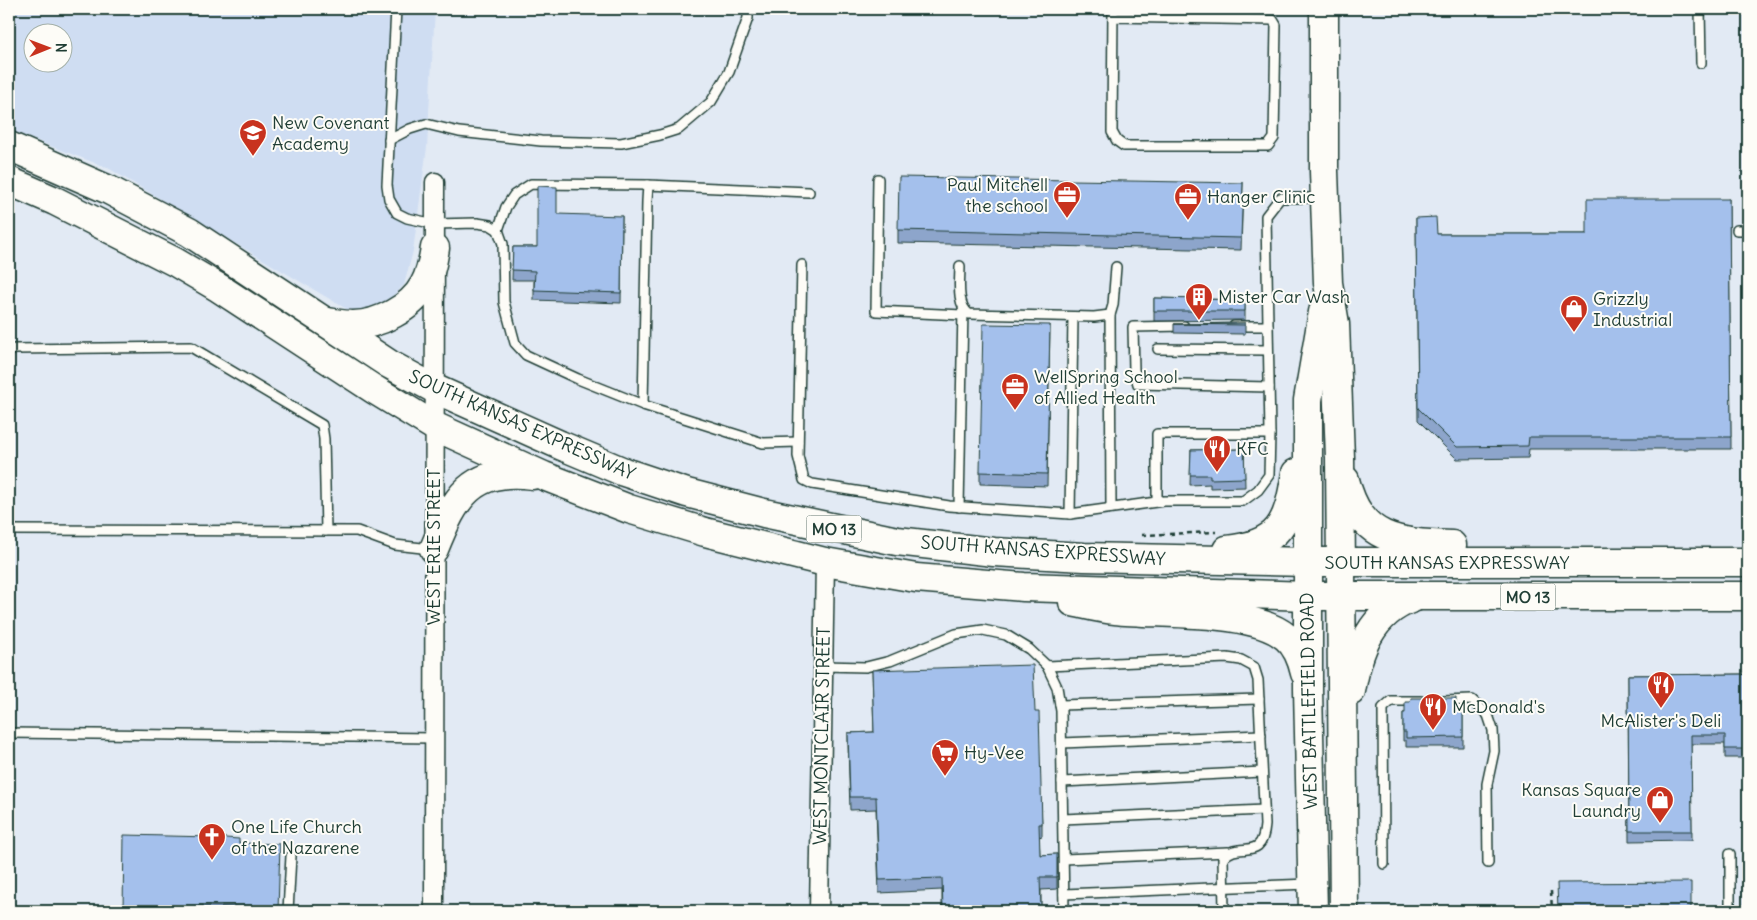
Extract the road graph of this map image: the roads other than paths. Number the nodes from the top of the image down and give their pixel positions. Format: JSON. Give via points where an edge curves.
{"nodes":[{"id":1,"x":396,"y":9,"type":"edge"},
{"id":2,"x":748,"y":9,"type":"edge"},
{"id":3,"x":1324,"y":9,"type":"edge"},
{"id":4,"x":1700,"y":9,"type":"edge"},
{"id":5,"x":1113,"y":13,"type":"edge"},
{"id":6,"x":1701,"y":63,"type":"dead end"},
{"id":7,"x":389,"y":140,"type":"junction"},
{"id":8,"x":9,"y":146,"type":"edge"},
{"id":9,"x":878,"y":179,"type":"dead end"},
{"id":10,"x":9,"y":181,"type":"edge"},
{"id":11,"x":435,"y":182,"type":"dead end"},
{"id":12,"x":648,"y":186,"type":"junction"},
{"id":13,"x":809,"y":192,"type":"dead end"},
{"id":14,"x":1325,"y":198,"type":"junction"},
{"id":15,"x":498,"y":230,"type":"junction"},
{"id":16,"x":1737,"y":230,"type":"dead end"},
{"id":17,"x":1748,"y":230,"type":"edge"},
{"id":18,"x":435,"y":236,"type":"junction"},
{"id":19,"x":802,"y":264,"type":"dead end"},
{"id":20,"x":960,"y":266,"type":"dead end"},
{"id":21,"x":1116,"y":268,"type":"dead end"},
{"id":22,"x":1328,"y":283,"type":"junction"},
{"id":23,"x":963,"y":312,"type":"junction"},
{"id":24,"x":1110,"y":315,"type":"junction"},
{"id":25,"x":1073,"y":317,"type":"junction"},
{"id":26,"x":324,"y":322,"type":"junction"},
{"id":27,"x":1191,"y":326,"type":"edge"},
{"id":28,"x":1229,"y":326,"type":"edge"},
{"id":29,"x":1268,"y":326,"type":"junction"},
{"id":30,"x":1158,"y":349,"type":"dead end"},
{"id":31,"x":1268,"y":350,"type":"junction"},
{"id":32,"x":9,"y":352,"type":"edge"},
{"id":33,"x":1269,"y":387,"type":"junction"},
{"id":34,"x":433,"y":388,"type":"junction"},
{"id":35,"x":1308,"y":400,"type":"junction"},
{"id":36,"x":643,"y":405,"type":"junction"},
{"id":37,"x":434,"y":426,"type":"junction"},
{"id":38,"x":1270,"y":434,"type":"junction"},
{"id":39,"x":798,"y":442,"type":"junction"},
{"id":40,"x":1340,"y":458,"type":"junction"},
{"id":41,"x":544,"y":476,"type":"junction"},
{"id":42,"x":1157,"y":502,"type":"junction"},
{"id":43,"x":959,"y":507,"type":"junction"},
{"id":44,"x":1111,"y":508,"type":"junction"},
{"id":45,"x":1070,"y":514,"type":"junction"},
{"id":46,"x":9,"y":530,"type":"edge"},
{"id":47,"x":326,"y":531,"type":"junction"},
{"id":48,"x":434,"y":549,"type":"junction"},
{"id":49,"x":1084,"y":557,"type":"junction"},
{"id":50,"x":825,"y":562,"type":"junction"},
{"id":51,"x":1308,"y":562,"type":"junction"},
{"id":52,"x":1341,"y":562,"type":"junction"},
{"id":53,"x":1748,"y":562,"type":"edge"},
{"id":54,"x":1634,"y":563,"type":"junction"},
{"id":55,"x":1024,"y":587,"type":"junction"},
{"id":56,"x":1308,"y":596,"type":"junction"},
{"id":57,"x":1748,"y":596,"type":"edge"},
{"id":58,"x":1341,"y":597,"type":"junction"},
{"id":59,"x":1413,"y":598,"type":"junction"},
{"id":60,"x":823,"y":666,"type":"junction"},
{"id":61,"x":1047,"y":666,"type":"junction"},
{"id":62,"x":1308,"y":689,"type":"junction"},
{"id":63,"x":1259,"y":699,"type":"junction"},
{"id":64,"x":1060,"y":705,"type":"junction"},
{"id":65,"x":9,"y":733,"type":"edge"},
{"id":66,"x":1261,"y":735,"type":"junction"},
{"id":67,"x":434,"y":738,"type":"junction"},
{"id":68,"x":1062,"y":743,"type":"junction"},
{"id":69,"x":1262,"y":772,"type":"junction"},
{"id":70,"x":1343,"y":774,"type":"junction"},
{"id":71,"x":1062,"y":782,"type":"junction"},
{"id":72,"x":1264,"y":810,"type":"junction"},
{"id":73,"x":1063,"y":819,"type":"junction"},
{"id":74,"x":1228,"y":852,"type":"junction"},
{"id":75,"x":1730,"y":854,"type":"dead end"},
{"id":76,"x":291,"y":856,"type":"dead end"},
{"id":77,"x":1064,"y":860,"type":"junction"},
{"id":78,"x":1384,"y":864,"type":"dead end"},
{"id":79,"x":1488,"y":864,"type":"dead end"},
{"id":80,"x":1312,"y":884,"type":"junction"},
{"id":81,"x":1224,"y":888,"type":"junction"},
{"id":82,"x":1064,"y":894,"type":"junction"},
{"id":83,"x":288,"y":911,"type":"edge"},
{"id":84,"x":434,"y":911,"type":"edge"},
{"id":85,"x":819,"y":911,"type":"edge"},
{"id":86,"x":1064,"y":911,"type":"edge"},
{"id":87,"x":1224,"y":911,"type":"edge"},
{"id":88,"x":1313,"y":911,"type":"edge"},
{"id":89,"x":1344,"y":911,"type":"edge"},
{"id":90,"x":1730,"y":911,"type":"edge"}],
"edges":[{"from":1,"to":7,"type":"lane"},
{"from":2,"to":7,"type":"lane","via":[[748,18],[729,72],[711,102],[679,129],[621,143],[541,141],[459,132],[426,124]]},
{"from":3,"to":14,"type":"main road","name":"WEST BATTLEFIELD ROAD"},
{"from":4,"to":6,"type":"lane"},
{"from":5,"to":5,"type":"lane","via":[[1112,132],[1117,140],[1124,146],[1268,146],[1274,138],[1276,25],[1273,20]]},
{"from":7,"to":18,"type":"lane","via":[[386,185],[389,199],[397,213]]},
{"from":8,"to":26,"type":"main road","name":"SOUTH KANSAS EXPRESSWAY","number":"MO 13","via":[[109,190],[181,228]]},
{"from":9,"to":23,"type":"lane","via":[[876,311]]},
{"from":10,"to":37,"type":"main road","name":"SOUTH KANSAS EXPRESSWAY","number":"MO 13","via":[[183,266]]},
{"from":11,"to":18,"type":"street","name":"WEST ERIE STREET"},
{"from":12,"to":13,"type":"lane"},
{"from":12,"to":15,"type":"lane","via":[[531,184],[514,195]]},
{"from":12,"to":36,"type":"lane"},
{"from":14,"to":22,"type":"main road","name":"WEST BATTLEFIELD ROAD"},
{"from":14,"to":29,"type":"lane","via":[[1280,198],[1266,216]]},
{"from":15,"to":18,"type":"lane","via":[[477,223]]},
{"from":15,"to":36,"type":"lane","via":[[503,244],[504,302],[515,343],[526,355]]},
{"from":16,"to":17,"type":"lane"},
{"from":18,"to":26,"type":"main road","via":[[432,265],[424,285],[400,309],[360,325]]},
{"from":18,"to":34,"type":"street","name":"WEST ERIE STREET"},
{"from":19,"to":39,"type":"lane"},
{"from":20,"to":23,"type":"lane"},
{"from":21,"to":24,"type":"lane"},
{"from":22,"to":35,"type":"main road","name":"WEST BATTLEFIELD ROAD"},
{"from":22,"to":40,"type":"main road","name":"WEST BATTLEFIELD ROAD","via":[[1335,324]]},
{"from":23,"to":25,"type":"lane"},
{"from":23,"to":43,"type":"lane"},
{"from":24,"to":25,"type":"lane"},
{"from":24,"to":44,"type":"lane"},
{"from":25,"to":45,"type":"lane"},
{"from":26,"to":34,"type":"main road","name":"SOUTH KANSAS EXPRESSWAY","number":"MO 13"},
{"from":27,"to":33,"type":"lane","via":[[1133,326],[1134,370],[1138,384]]},
{"from":28,"to":29,"type":"lane"},
{"from":29,"to":31,"type":"lane"},
{"from":30,"to":31,"type":"lane"},
{"from":31,"to":33,"type":"lane"},
{"from":32,"to":47,"type":"lane","via":[[14,349],[192,348],[322,425]]},
{"from":33,"to":38,"type":"lane"},
{"from":34,"to":37,"type":"street","name":"WEST ERIE STREET"},
{"from":34,"to":49,"type":"main road","name":"SOUTH KANSAS EXPRESSWAY","number":"MO 13","via":[[624,472],[754,511],[897,541],[994,552]]},
{"from":35,"to":49,"type":"main road","via":[[1289,508],[1284,521],[1271,536],[1253,546],[1226,550]]},
{"from":35,"to":51,"type":"main road","name":"WEST BATTLEFIELD ROAD"},
{"from":36,"to":39,"type":"lane","via":[[763,443]]},
{"from":37,"to":41,"type":"main road","name":"SOUTH KANSAS EXPRESSWAY","number":"MO 13"},
{"from":37,"to":48,"type":"street","name":"WEST ERIE STREET"},
{"from":38,"to":42,"type":"lane","via":[[1269,475],[1258,490],[1243,501]]},
{"from":38,"to":42,"type":"lane","via":[[1157,434]]},
{"from":39,"to":43,"type":"lane","via":[[804,480],[812,484]]},
{"from":40,"to":52,"type":"main road","name":"WEST BATTLEFIELD ROAD"},
{"from":40,"to":54,"type":"main road","via":[[1356,510],[1369,525],[1388,537],[1415,544],[1564,550]]},
{"from":41,"to":48,"type":"main road","via":[[499,474],[480,481],[463,494],[450,512]]},
{"from":41,"to":50,"type":"main road","name":"SOUTH KANSAS EXPRESSWAY","number":"MO 13","via":[[629,509]]},
{"from":42,"to":44,"type":"lane"},
{"from":43,"to":45,"type":"lane"},
{"from":44,"to":45,"type":"lane"},
{"from":46,"to":47,"type":"lane"},
{"from":47,"to":48,"type":"lane","via":[[357,531],[395,545]]},
{"from":48,"to":67,"type":"street","name":"WEST ERIE STREET"},
{"from":49,"to":51,"type":"main road","name":"SOUTH KANSAS EXPRESSWAY","number":"MO 13"},
{"from":50,"to":55,"type":"main road","name":"SOUTH KANSAS EXPRESSWAY","number":"MO 13","via":[[916,578]]},
{"from":50,"to":60,"type":"street","name":"WEST MONTCLAIR STREET"},
{"from":51,"to":52,"type":"main road","name":"SOUTH KANSAS EXPRESSWAY","number":"MO 13"},
{"from":51,"to":56,"type":"main road","name":"WEST BATTLEFIELD ROAD"},
{"from":52,"to":54,"type":"main road","name":"SOUTH KANSAS EXPRESSWAY","number":"MO 13"},
{"from":52,"to":58,"type":"main road","name":"WEST BATTLEFIELD ROAD"},
{"from":53,"to":54,"type":"main road","name":"SOUTH KANSAS EXPRESSWAY","number":"MO 13"},
{"from":55,"to":56,"type":"main road","name":"SOUTH KANSAS EXPRESSWAY","number":"MO 13"},
{"from":55,"to":62,"type":"main road","via":[[1106,609],[1236,618],[1265,626],[1285,636],[1294,645]]},
{"from":56,"to":58,"type":"main road","name":"SOUTH KANSAS EXPRESSWAY","number":"MO 13"},
{"from":56,"to":62,"type":"main road","name":"WEST BATTLEFIELD ROAD"},
{"from":57,"to":59,"type":"main road","name":"SOUTH KANSAS EXPRESSWAY","number":"MO 13"},
{"from":58,"to":59,"type":"main road","name":"SOUTH KANSAS EXPRESSWAY","number":"MO 13"},
{"from":58,"to":70,"type":"main road","name":"WEST BATTLEFIELD ROAD"},
{"from":59,"to":70,"type":"main road","via":[[1381,617],[1362,648],[1349,699]]},
{"from":60,"to":61,"type":"lane","via":[[866,667],[890,661],[956,634],[983,630],[1006,635],[1029,649]]},
{"from":60,"to":85,"type":"street","name":"WEST MONTCLAIR STREET"},
{"from":61,"to":63,"type":"lane","via":[[1241,660],[1254,666]]},
{"from":61,"to":64,"type":"lane","via":[[1057,687]]},
{"from":62,"to":80,"type":"main road","name":"WEST BATTLEFIELD ROAD"},
{"from":63,"to":64,"type":"lane"},
{"from":63,"to":66,"type":"lane"},
{"from":64,"to":68,"type":"lane"},
{"from":65,"to":67,"type":"lane"},
{"from":66,"to":68,"type":"lane"},
{"from":66,"to":69,"type":"lane"},
{"from":67,"to":84,"type":"street","name":"WEST ERIE STREET"},
{"from":68,"to":71,"type":"lane"},
{"from":69,"to":71,"type":"lane"},
{"from":69,"to":72,"type":"lane"},
{"from":70,"to":89,"type":"main road","name":"WEST BATTLEFIELD ROAD"},
{"from":71,"to":73,"type":"lane"},
{"from":72,"to":73,"type":"lane"},
{"from":72,"to":74,"type":"lane","via":[[1264,840],[1257,847]]},
{"from":73,"to":77,"type":"lane"},
{"from":74,"to":77,"type":"lane"},
{"from":74,"to":81,"type":"lane","via":[[1223,858]]},
{"from":75,"to":90,"type":"lane"},
{"from":76,"to":83,"type":"lane"},
{"from":77,"to":82,"type":"lane"},
{"from":78,"to":79,"type":"lane","via":[[1383,708],[1391,702],[1472,700],[1488,715],[1493,730],[1494,751],[1487,784]]},
{"from":80,"to":81,"type":"lane"},
{"from":80,"to":88,"type":"main road","name":"WEST BATTLEFIELD ROAD"},
{"from":81,"to":82,"type":"lane"},
{"from":81,"to":87,"type":"lane"},
{"from":82,"to":86,"type":"lane"}]}
